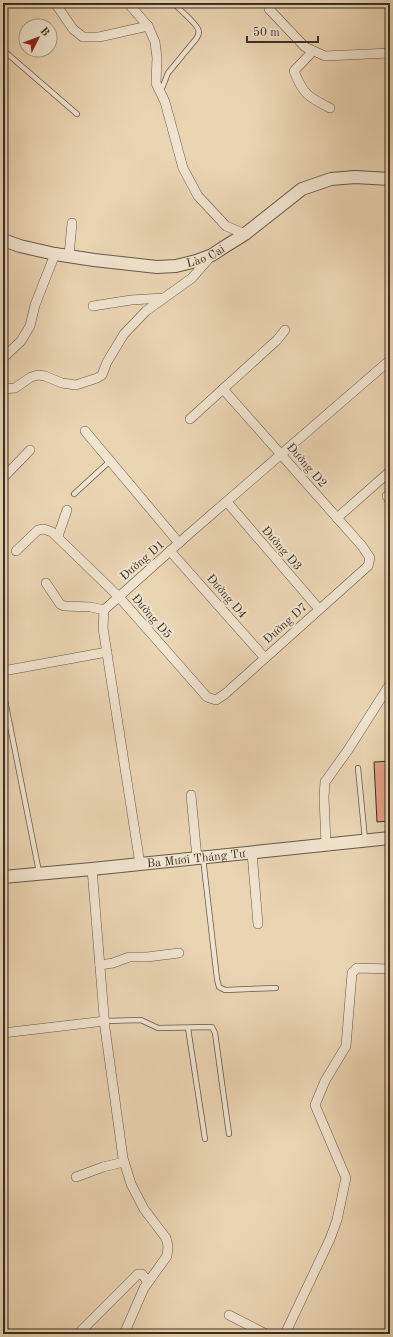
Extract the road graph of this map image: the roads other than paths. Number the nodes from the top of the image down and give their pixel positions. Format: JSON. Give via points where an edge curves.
{"nodes":[{"id":1,"x":55,"y":3,"type":"edge"},
{"id":2,"x":128,"y":3,"type":"edge"},
{"id":3,"x":173,"y":3,"type":"edge"},
{"id":4,"x":268,"y":9,"type":"dead end"},
{"id":5,"x":148,"y":26,"type":"junction"},
{"id":6,"x":3,"y":50,"type":"edge"},
{"id":7,"x":313,"y":51,"type":"junction"},
{"id":8,"x":390,"y":53,"type":"edge"},
{"id":9,"x":160,"y":93,"type":"junction"},
{"id":10,"x":330,"y":108,"type":"dead end"},
{"id":11,"x":78,"y":114,"type":"dead end"},
{"id":12,"x":390,"y":179,"type":"edge"},
{"id":13,"x":72,"y":223,"type":"dead end"},
{"id":14,"x":245,"y":234,"type":"junction"},
{"id":15,"x":3,"y":240,"type":"edge"},
{"id":16,"x":55,"y":254,"type":"junction"},
{"id":17,"x":212,"y":255,"type":"junction"},
{"id":18,"x":69,"y":256,"type":"junction"},
{"id":19,"x":163,"y":298,"type":"junction"},
{"id":20,"x":93,"y":306,"type":"dead end"},
{"id":21,"x":285,"y":330,"type":"dead end"},
{"id":22,"x":3,"y":358,"type":"edge"},
{"id":23,"x":390,"y":360,"type":"edge"},
{"id":24,"x":3,"y":389,"type":"edge"},
{"id":25,"x":223,"y":389,"type":"junction"},
{"id":26,"x":190,"y":419,"type":"dead end"},
{"id":27,"x":85,"y":431,"type":"dead end"},
{"id":28,"x":30,"y":450,"type":"dead end"},
{"id":29,"x":282,"y":455,"type":"junction"},
{"id":30,"x":110,"y":461,"type":"junction"},
{"id":31,"x":388,"y":473,"type":"dead end"},
{"id":32,"x":3,"y":478,"type":"edge"},
{"id":33,"x":74,"y":494,"type":"dead end"},
{"id":34,"x":227,"y":502,"type":"junction"},
{"id":35,"x":67,"y":510,"type":"dead end"},
{"id":36,"x":337,"y":518,"type":"junction"},
{"id":37,"x":58,"y":536,"type":"junction"},
{"id":38,"x":179,"y":543,"type":"junction"},
{"id":39,"x":170,"y":550,"type":"junction"},
{"id":40,"x":16,"y":551,"type":"dead end"},
{"id":41,"x":370,"y":558,"type":"joint"},
{"id":42,"x":46,"y":583,"type":"dead end"},
{"id":43,"x":119,"y":597,"type":"junction"},
{"id":44,"x":319,"y":609,"type":"junction"},
{"id":45,"x":104,"y":610,"type":"junction"},
{"id":46,"x":107,"y":652,"type":"junction"},
{"id":47,"x":265,"y":658,"type":"junction"},
{"id":48,"x":3,"y":671,"type":"edge"},
{"id":49,"x":390,"y":684,"type":"edge"},
{"id":50,"x":3,"y":690,"type":"edge"},
{"id":51,"x":212,"y":700,"type":"joint"},
{"id":52,"x":358,"y":768,"type":"dead end"},
{"id":53,"x":191,"y":795,"type":"dead end"},
{"id":54,"x":390,"y":838,"type":"edge"},
{"id":55,"x":365,"y":841,"type":"junction"},
{"id":56,"x":326,"y":845,"type":"junction"},
{"id":57,"x":252,"y":853,"type":"junction"},
{"id":58,"x":200,"y":858,"type":"junction"},
{"id":59,"x":140,"y":864,"type":"junction"},
{"id":60,"x":92,"y":869,"type":"junction"},
{"id":61,"x":40,"y":874,"type":"junction"},
{"id":62,"x":3,"y":877,"type":"edge"},
{"id":63,"x":258,"y":924,"type":"dead end"},
{"id":64,"x":179,"y":953,"type":"dead end"},
{"id":65,"x":100,"y":965,"type":"junction"},
{"id":66,"x":390,"y":969,"type":"edge"},
{"id":67,"x":276,"y":988,"type":"dead end"},
{"id":68,"x":105,"y":1021,"type":"junction"},
{"id":69,"x":188,"y":1028,"type":"junction"},
{"id":70,"x":3,"y":1033,"type":"edge"},
{"id":71,"x":229,"y":1134,"type":"dead end"},
{"id":72,"x":205,"y":1139,"type":"dead end"},
{"id":73,"x":124,"y":1162,"type":"junction"},
{"id":74,"x":76,"y":1178,"type":"dead end"},
{"id":75,"x":148,"y":1282,"type":"junction"},
{"id":76,"x":229,"y":1315,"type":"dead end"},
{"id":77,"x":78,"y":1334,"type":"edge"},
{"id":78,"x":124,"y":1334,"type":"edge"},
{"id":79,"x":266,"y":1334,"type":"edge"},
{"id":80,"x":285,"y":1334,"type":"edge"}],
"edges":[{"from":1,"to":5,"type":"street","via":[[73,29],[83,37],[99,37]]},
{"from":2,"to":5,"type":"street"},
{"from":3,"to":9,"type":"lane","via":[[199,30],[199,34],[168,73]]},
{"from":4,"to":7,"type":"street","via":[[305,48]]},
{"from":5,"to":9,"type":"street","via":[[155,42],[156,83]]},
{"from":6,"to":11,"type":"lane"},
{"from":7,"to":8,"type":"street","via":[[325,56]]},
{"from":7,"to":10,"type":"street","via":[[294,71],[300,85],[312,99]]},
{"from":9,"to":14,"type":"street","via":[[165,102],[183,168],[198,196],[226,226]]},
{"from":12,"to":14,"type":"street","name":"Lào Cai","via":[[331,179],[302,189]]},
{"from":13,"to":18,"type":"street"},
{"from":14,"to":17,"type":"street","name":"Lào Cai"},
{"from":15,"to":16,"type":"street","name":"Lào Cai"},
{"from":16,"to":18,"type":"street","name":"Lào Cai"},
{"from":16,"to":22,"type":"street","via":[[30,326],[21,340]]},
{"from":17,"to":18,"type":"street","name":"Lào Cai","via":[[176,266],[157,267]]},
{"from":17,"to":19,"type":"street","via":[[192,278]]},
{"from":19,"to":20,"type":"street"},
{"from":19,"to":24,"type":"street","via":[[124,334],[102,375],[97,378],[76,385],[38,375],[15,388]]},
{"from":21,"to":25,"type":"street"},
{"from":23,"to":29,"type":"street","name":"Đường D1"},
{"from":25,"to":26,"type":"street"},
{"from":25,"to":29,"type":"street","name":"Đường D2"},
{"from":27,"to":30,"type":"street"},
{"from":28,"to":32,"type":"street"},
{"from":29,"to":34,"type":"street","name":"Đường D1"},
{"from":29,"to":36,"type":"street","name":"Đường D2"},
{"from":30,"to":33,"type":"lane"},
{"from":30,"to":38,"type":"street"},
{"from":31,"to":36,"type":"street"},
{"from":34,"to":38,"type":"street","name":"Đường D1"},
{"from":34,"to":44,"type":"street","name":"Đường D3"},
{"from":35,"to":37,"type":"street"},
{"from":36,"to":41,"type":"street","name":"Đường D2"},
{"from":37,"to":40,"type":"street","name":"Đường D5","via":[[44,529],[38,530]]},
{"from":37,"to":43,"type":"street","name":"Đường D5"},
{"from":38,"to":39,"type":"street","name":"Đường D1"},
{"from":39,"to":43,"type":"street","name":"Đường D1"},
{"from":39,"to":47,"type":"street","name":"Đường D4"},
{"from":41,"to":44,"type":"street","name":"Đường D7","via":[[368,566]]},
{"from":42,"to":45,"type":"street","via":[[64,606]]},
{"from":43,"to":45,"type":"street","name":"Đường D1"},
{"from":43,"to":51,"type":"street","name":"Đường D5"},
{"from":44,"to":47,"type":"street","name":"Đường D7"},
{"from":45,"to":46,"type":"street","via":[[103,628]]},
{"from":46,"to":48,"type":"street"},
{"from":46,"to":59,"type":"street"},
{"from":47,"to":51,"type":"street","name":"Đường D7","via":[[225,694]]},
{"from":49,"to":56,"type":"street","via":[[325,782]]},
{"from":50,"to":61,"type":"lane"},
{"from":52,"to":55,"type":"lane"},
{"from":53,"to":58,"type":"street"},
{"from":54,"to":55,"type":"street","name":"Ba Mươi Tháng Tư"},
{"from":55,"to":56,"type":"street","name":"Ba Mươi Tháng Tư"},
{"from":56,"to":57,"type":"street","name":"Ba Mươi Tháng Tư"},
{"from":57,"to":58,"type":"street","name":"Ba Mươi Tháng Tư"},
{"from":57,"to":63,"type":"street"},
{"from":58,"to":59,"type":"street","name":"Ba Mươi Tháng Tư"},
{"from":58,"to":67,"type":"lane","via":[[219,987],[225,990]]},
{"from":59,"to":60,"type":"street","name":"Ba Mươi Tháng Tư"},
{"from":60,"to":61,"type":"street","name":"Ba Mươi Tháng Tư"},
{"from":60,"to":65,"type":"street"},
{"from":61,"to":62,"type":"street","name":"Ba Mươi Tháng Tư"},
{"from":64,"to":65,"type":"street","via":[[126,957]]},
{"from":65,"to":68,"type":"street"},
{"from":66,"to":80,"type":"street","via":[[358,968],[352,973],[346,1046],[325,1081],[315,1105],[346,1178],[337,1220],[330,1238]]},
{"from":68,"to":69,"type":"lane","via":[[137,1020],[158,1028]]},
{"from":68,"to":70,"type":"street"},
{"from":68,"to":73,"type":"street"},
{"from":69,"to":71,"type":"lane","via":[[212,1027],[215,1033]]},
{"from":69,"to":72,"type":"lane"},
{"from":73,"to":74,"type":"street"},
{"from":73,"to":75,"type":"street","via":[[137,1197],[166,1238],[168,1246],[167,1256]]},
{"from":75,"to":77,"type":"street","via":[[142,1274],[138,1274]]},
{"from":75,"to":78,"type":"street"},
{"from":76,"to":79,"type":"street"}]}
